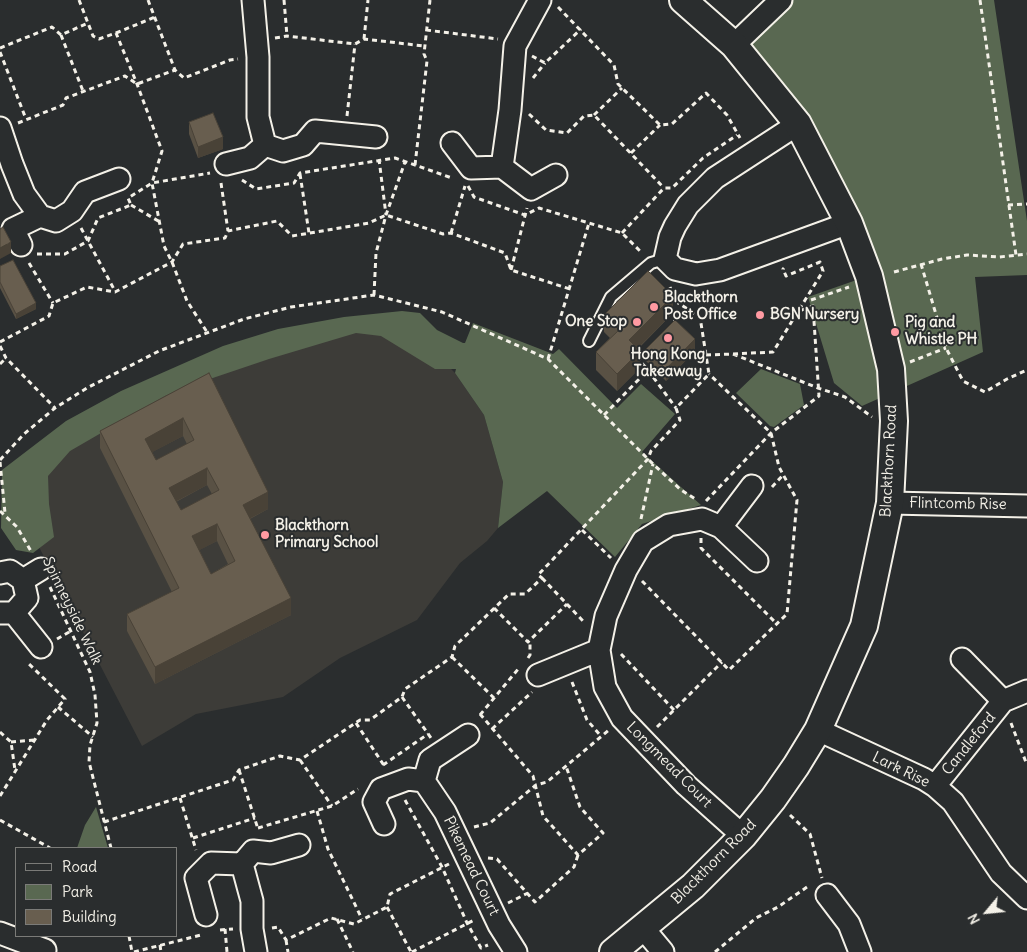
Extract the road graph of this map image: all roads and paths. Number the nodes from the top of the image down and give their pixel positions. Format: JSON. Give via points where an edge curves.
{"nodes":[{"id":1,"x":79,"y":0,"type":"edge"},
{"id":2,"x":148,"y":0,"type":"edge"},
{"id":3,"x":253,"y":0,"type":"edge"},
{"id":4,"x":284,"y":0,"type":"edge"},
{"id":5,"x":368,"y":0,"type":"edge"},
{"id":6,"x":430,"y":0,"type":"edge"},
{"id":7,"x":683,"y":0,"type":"edge"},
{"id":8,"x":781,"y":0,"type":"edge"},
{"id":9,"x":980,"y":0,"type":"edge"},
{"id":10,"x":548,"y":3,"type":"edge"},
{"id":11,"x":155,"y":17,"type":"junction"},
{"id":12,"x":88,"y":23,"type":"junction"},
{"id":13,"x":581,"y":29,"type":"junction"},
{"id":14,"x":426,"y":30,"type":"junction"},
{"id":15,"x":116,"y":33,"type":"junction"},
{"id":16,"x":61,"y":35,"type":"junction"},
{"id":17,"x":287,"y":36,"type":"junction"},
{"id":18,"x":364,"y":38,"type":"junction"},
{"id":19,"x":355,"y":44,"type":"junction"},
{"id":20,"x":734,"y":45,"type":"junction"},
{"id":21,"x":424,"y":46,"type":"junction"},
{"id":22,"x":514,"y":46,"type":"junction"},
{"id":23,"x":0,"y":48,"type":"edge"},
{"id":24,"x":258,"y":48,"type":"junction"},
{"id":25,"x":0,"y":52,"type":"edge"},
{"id":26,"x":175,"y":70,"type":"junction"},
{"id":27,"x":137,"y":84,"type":"junction"},
{"id":28,"x":622,"y":88,"type":"junction"},
{"id":29,"x":84,"y":91,"type":"junction"},
{"id":30,"x":510,"y":110,"type":"junction"},
{"id":31,"x":594,"y":115,"type":"junction"},
{"id":32,"x":26,"y":120,"type":"junction"},
{"id":33,"x":798,"y":124,"type":"junction"},
{"id":34,"x":660,"y":125,"type":"junction"},
{"id":35,"x":0,"y":129,"type":"edge"},
{"id":36,"x":345,"y":134,"type":"junction"},
{"id":37,"x":737,"y":135,"type":"junction"},
{"id":38,"x":376,"y":136,"type":"joint"},
{"id":39,"x":452,"y":143,"type":"dead end"},
{"id":40,"x":265,"y":145,"type":"junction"},
{"id":41,"x":295,"y":148,"type":"junction"},
{"id":42,"x":631,"y":153,"type":"junction"},
{"id":43,"x":751,"y":155,"type":"junction"},
{"id":44,"x":380,"y":161,"type":"junction"},
{"id":45,"x":405,"y":162,"type":"junction"},
{"id":46,"x":415,"y":166,"type":"junction"},
{"id":47,"x":502,"y":167,"type":"junction"},
{"id":48,"x":300,"y":173,"type":"junction"},
{"id":49,"x":468,"y":175,"type":"junction"},
{"id":50,"x":556,"y":175,"type":"dead end"},
{"id":51,"x":225,"y":176,"type":"junction"},
{"id":52,"x":119,"y":179,"type":"dead end"},
{"id":53,"x":152,"y":183,"type":"junction"},
{"id":54,"x":664,"y":188,"type":"junction"},
{"id":55,"x":531,"y":189,"type":"junction"},
{"id":56,"x":1027,"y":204,"type":"edge"},
{"id":57,"x":131,"y":205,"type":"junction"},
{"id":58,"x":1008,"y":205,"type":"junction"},
{"id":59,"x":72,"y":211,"type":"junction"},
{"id":60,"x":386,"y":215,"type":"junction"},
{"id":61,"x":525,"y":215,"type":"junction"},
{"id":62,"x":40,"y":216,"type":"junction"},
{"id":63,"x":160,"y":222,"type":"junction"},
{"id":64,"x":589,"y":223,"type":"junction"},
{"id":65,"x":849,"y":223,"type":"junction"},
{"id":66,"x":228,"y":231,"type":"junction"},
{"id":67,"x":309,"y":233,"type":"junction"},
{"id":68,"x":450,"y":233,"type":"junction"},
{"id":69,"x":622,"y":233,"type":"junction"},
{"id":70,"x":88,"y":241,"type":"junction"},
{"id":71,"x":26,"y":251,"type":"junction"},
{"id":72,"x":1027,"y":254,"type":"edge"},
{"id":73,"x":1016,"y":255,"type":"junction"},
{"id":74,"x":658,"y":261,"type":"junction"},
{"id":75,"x":172,"y":262,"type":"junction"},
{"id":76,"x":921,"y":264,"type":"junction"},
{"id":77,"x":791,"y":265,"type":"dead end"},
{"id":78,"x":511,"y":270,"type":"junction"},
{"id":79,"x":894,"y":272,"type":"dead end"},
{"id":80,"x":849,"y":287,"type":"dead end"},
{"id":81,"x":570,"y":289,"type":"junction"},
{"id":82,"x":115,"y":292,"type":"junction"},
{"id":83,"x":809,"y":294,"type":"junction"},
{"id":84,"x":374,"y":295,"type":"junction"},
{"id":85,"x":811,"y":300,"type":"junction"},
{"id":86,"x":52,"y":303,"type":"junction"},
{"id":87,"x":813,"y":306,"type":"junction"},
{"id":88,"x":687,"y":309,"type":"junction"},
{"id":89,"x":799,"y":311,"type":"junction"},
{"id":90,"x":673,"y":323,"type":"edge"},
{"id":91,"x":207,"y":332,"type":"junction"},
{"id":92,"x":589,"y":341,"type":"dead end"},
{"id":93,"x":0,"y":342,"type":"edge"},
{"id":94,"x":652,"y":345,"type":"edge"},
{"id":95,"x":0,"y":346,"type":"edge"},
{"id":96,"x":946,"y":348,"type":"junction"},
{"id":97,"x":706,"y":354,"type":"junction"},
{"id":98,"x":733,"y":354,"type":"junction"},
{"id":99,"x":6,"y":358,"type":"junction"},
{"id":100,"x":548,"y":359,"type":"junction"},
{"id":101,"x":0,"y":364,"type":"edge"},
{"id":102,"x":648,"y":370,"type":"junction"},
{"id":103,"x":891,"y":370,"type":"junction"},
{"id":104,"x":1027,"y":370,"type":"edge"},
{"id":105,"x":709,"y":374,"type":"junction"},
{"id":106,"x":818,"y":388,"type":"junction"},
{"id":107,"x":55,"y":408,"type":"junction"},
{"id":108,"x":676,"y":408,"type":"junction"},
{"id":109,"x":604,"y":415,"type":"junction"},
{"id":110,"x":874,"y":418,"type":"dead end"},
{"id":111,"x":771,"y":433,"type":"junction"},
{"id":112,"x":648,"y":459,"type":"junction"},
{"id":113,"x":0,"y":461,"type":"edge"},
{"id":114,"x":653,"y":464,"type":"junction"},
{"id":115,"x":752,"y":486,"type":"dead end"},
{"id":116,"x":890,"y":503,"type":"junction"},
{"id":117,"x":1027,"y":506,"type":"edge"},
{"id":118,"x":0,"y":511,"type":"edge"},
{"id":119,"x":5,"y":513,"type":"junction"},
{"id":120,"x":702,"y":519,"type":"junction"},
{"id":121,"x":722,"y":527,"type":"junction"},
{"id":122,"x":582,"y":530,"type":"junction"},
{"id":123,"x":643,"y":541,"type":"junction"},
{"id":124,"x":757,"y":561,"type":"dead end"},
{"id":125,"x":41,"y":569,"type":"junction"},
{"id":126,"x":626,"y":570,"type":"junction"},
{"id":127,"x":0,"y":573,"type":"edge"},
{"id":128,"x":23,"y":580,"type":"junction"},
{"id":129,"x":567,"y":604,"type":"dead end"},
{"id":130,"x":494,"y":608,"type":"junction"},
{"id":131,"x":7,"y":613,"type":"edge"},
{"id":132,"x":777,"y":624,"type":"junction"},
{"id":133,"x":71,"y":631,"type":"junction"},
{"id":134,"x":528,"y":642,"type":"junction"},
{"id":135,"x":41,"y":647,"type":"junction"},
{"id":136,"x":599,"y":650,"type":"junction"},
{"id":137,"x":530,"y":655,"type":"junction"},
{"id":138,"x":452,"y":657,"type":"junction"},
{"id":139,"x":962,"y":659,"type":"dead end"},
{"id":140,"x":722,"y":662,"type":"junction"},
{"id":141,"x":564,"y":665,"type":"junction"},
{"id":142,"x":538,"y":675,"type":"junction"},
{"id":143,"x":1027,"y":691,"type":"edge"},
{"id":144,"x":402,"y":697,"type":"junction"},
{"id":145,"x":494,"y":698,"type":"junction"},
{"id":146,"x":1003,"y":701,"type":"junction"},
{"id":147,"x":58,"y":707,"type":"junction"},
{"id":148,"x":480,"y":714,"type":"junction"},
{"id":149,"x":622,"y":718,"type":"junction"},
{"id":150,"x":356,"y":723,"type":"junction"},
{"id":151,"x":470,"y":727,"type":"joint"},
{"id":152,"x":492,"y":729,"type":"junction"},
{"id":153,"x":818,"y":730,"type":"junction"},
{"id":154,"x":0,"y":732,"type":"edge"},
{"id":155,"x":428,"y":734,"type":"junction"},
{"id":156,"x":601,"y":736,"type":"junction"},
{"id":157,"x":93,"y":737,"type":"junction"},
{"id":158,"x":35,"y":740,"type":"junction"},
{"id":159,"x":642,"y":741,"type":"junction"},
{"id":160,"x":11,"y":742,"type":"junction"},
{"id":161,"x":434,"y":742,"type":"dead end"},
{"id":162,"x":300,"y":760,"type":"junction"},
{"id":163,"x":383,"y":764,"type":"junction"},
{"id":164,"x":1027,"y":765,"type":"edge"},
{"id":165,"x":566,"y":766,"type":"junction"},
{"id":166,"x":239,"y":770,"type":"junction"},
{"id":167,"x":16,"y":771,"type":"junction"},
{"id":168,"x":389,"y":776,"type":"junction"},
{"id":169,"x":424,"y":781,"type":"junction"},
{"id":170,"x":364,"y":785,"type":"dead end"},
{"id":171,"x":536,"y":785,"type":"junction"},
{"id":172,"x":935,"y":786,"type":"junction"},
{"id":173,"x":0,"y":796,"type":"edge"},
{"id":174,"x":180,"y":798,"type":"junction"},
{"id":175,"x":773,"y":798,"type":"junction"},
{"id":176,"x":332,"y":806,"type":"junction"},
{"id":177,"x":317,"y":811,"type":"junction"},
{"id":178,"x":255,"y":818,"type":"junction"},
{"id":179,"x":0,"y":820,"type":"edge"},
{"id":180,"x":104,"y":822,"type":"junction"},
{"id":181,"x":384,"y":824,"type":"dead end"},
{"id":182,"x":258,"y":828,"type":"junction"},
{"id":183,"x":454,"y":831,"type":"junction"},
{"id":184,"x":743,"y":836,"type":"junction"},
{"id":185,"x":193,"y":838,"type":"junction"},
{"id":186,"x":299,"y":845,"type":"dead end"},
{"id":187,"x":48,"y":847,"type":"edge"},
{"id":188,"x":111,"y":847,"type":"edge"},
{"id":189,"x":265,"y":852,"type":"junction"},
{"id":190,"x":578,"y":855,"type":"junction"},
{"id":191,"x":466,"y":856,"type":"junction"},
{"id":192,"x":242,"y":864,"type":"junction"},
{"id":193,"x":442,"y":867,"type":"junction"},
{"id":194,"x":203,"y":870,"type":"junction"},
{"id":195,"x":824,"y":887,"type":"junction"},
{"id":196,"x":528,"y":893,"type":"junction"},
{"id":197,"x":1027,"y":898,"type":"edge"},
{"id":198,"x":387,"y":907,"type":"junction"},
{"id":199,"x":492,"y":911,"type":"junction"},
{"id":200,"x":336,"y":918,"type":"junction"},
{"id":201,"x":362,"y":919,"type":"junction"},
{"id":202,"x":467,"y":923,"type":"junction"},
{"id":203,"x":209,"y":927,"type":"junction"},
{"id":204,"x":643,"y":928,"type":"junction"},
{"id":205,"x":225,"y":929,"type":"junction"},
{"id":206,"x":252,"y":929,"type":"junction"},
{"id":207,"x":0,"y":933,"type":"edge"},
{"id":208,"x":129,"y":937,"type":"edge"},
{"id":209,"x":286,"y":940,"type":"junction"},
{"id":210,"x":511,"y":943,"type":"edge"},
{"id":211,"x":160,"y":945,"type":"junction"},
{"id":212,"x":44,"y":951,"type":"edge"},
{"id":213,"x":133,"y":952,"type":"edge"},
{"id":214,"x":161,"y":952,"type":"edge"},
{"id":215,"x":227,"y":952,"type":"edge"},
{"id":216,"x":256,"y":952,"type":"edge"},
{"id":217,"x":288,"y":952,"type":"edge"},
{"id":218,"x":353,"y":952,"type":"edge"},
{"id":219,"x":411,"y":952,"type":"edge"},
{"id":220,"x":613,"y":952,"type":"edge"},
{"id":221,"x":663,"y":952,"type":"edge"},
{"id":222,"x":715,"y":952,"type":"edge"},
{"id":223,"x":860,"y":952,"type":"edge"}],
"edges":[{"from":1,"to":12,"type":"path"},
{"from":2,"to":11,"type":"path"},
{"from":3,"to":24,"type":"street"},
{"from":4,"to":17,"type":"path"},
{"from":5,"to":18,"type":"path"},
{"from":6,"to":14,"type":"path"},
{"from":7,"to":20,"type":"street","name":"Blackthorn Road"},
{"from":8,"to":20,"type":"street"},
{"from":9,"to":58,"type":"path"},
{"from":10,"to":13,"type":"path"},
{"from":10,"to":22,"type":"street"},
{"from":11,"to":15,"type":"path"},
{"from":11,"to":26,"type":"path"},
{"from":12,"to":15,"type":"path","via":[[93,36],[99,39]]},
{"from":12,"to":16,"type":"path"},
{"from":13,"to":22,"type":"path","via":[[545,63]]},
{"from":13,"to":28,"type":"path","via":[[614,65]]},
{"from":14,"to":21,"type":"path"},
{"from":14,"to":22,"type":"path","via":[[498,39]]},
{"from":15,"to":27,"type":"path"},
{"from":16,"to":23,"type":"path","via":[[52,27]]},
{"from":16,"to":29,"type":"path"},
{"from":17,"to":19,"type":"path"},
{"from":17,"to":24,"type":"path"},
{"from":18,"to":19,"type":"path"},
{"from":18,"to":21,"type":"path"},
{"from":19,"to":36,"type":"path"},
{"from":20,"to":33,"type":"street","name":"Blackthorn Road"},
{"from":21,"to":46,"type":"path","via":[[426,61]]},
{"from":22,"to":30,"type":"street"},
{"from":24,"to":26,"type":"path","via":[[184,78]]},
{"from":24,"to":40,"type":"street","via":[[258,117]]},
{"from":25,"to":32,"type":"path"},
{"from":26,"to":27,"type":"path"},
{"from":27,"to":29,"type":"path","via":[[125,76]]},
{"from":27,"to":53,"type":"path","via":[[162,151]]},
{"from":28,"to":31,"type":"path"},
{"from":28,"to":34,"type":"path"},
{"from":29,"to":32,"type":"path","via":[[66,98],[63,105]]},
{"from":30,"to":31,"type":"path","via":[[527,112],[546,130],[567,133],[584,116]]},
{"from":30,"to":47,"type":"street"},
{"from":31,"to":42,"type":"path"},
{"from":32,"to":35,"type":"path"},
{"from":33,"to":43,"type":"street"},
{"from":33,"to":65,"type":"street","name":"Blackthorn Road"},
{"from":34,"to":37,"type":"path","via":[[672,124],[706,93],[727,115]]},
{"from":34,"to":42,"type":"path"},
{"from":35,"to":62,"type":"street","via":[[24,194]]},
{"from":36,"to":38,"type":"street"},
{"from":36,"to":41,"type":"street","via":[[315,131]]},
{"from":37,"to":43,"type":"path"},
{"from":37,"to":54,"type":"path","via":[[703,158],[672,188]]},
{"from":38,"to":44,"type":"path"},
{"from":39,"to":49,"type":"street"},
{"from":40,"to":41,"type":"street","via":[[283,152]]},
{"from":40,"to":51,"type":"street"},
{"from":41,"to":48,"type":"path"},
{"from":42,"to":54,"type":"path"},
{"from":43,"to":74,"type":"street","via":[[715,178],[688,205]]},
{"from":44,"to":45,"type":"path","via":[[395,158]]},
{"from":44,"to":48,"type":"path"},
{"from":44,"to":60,"type":"path"},
{"from":45,"to":46,"type":"path"},
{"from":45,"to":60,"type":"path"},
{"from":46,"to":49,"type":"path"},
{"from":47,"to":49,"type":"street"},
{"from":47,"to":55,"type":"street"},
{"from":48,"to":51,"type":"path","via":[[294,183],[256,189]]},
{"from":48,"to":67,"type":"path"},
{"from":49,"to":61,"type":"path","via":[[474,197]]},
{"from":49,"to":68,"type":"path"},
{"from":50,"to":55,"type":"street"},
{"from":51,"to":53,"type":"path"},
{"from":51,"to":66,"type":"path"},
{"from":52,"to":59,"type":"street","via":[[85,192]]},
{"from":53,"to":57,"type":"path","via":[[128,198]]},
{"from":53,"to":63,"type":"path"},
{"from":54,"to":69,"type":"path"},
{"from":55,"to":61,"type":"path"},
{"from":56,"to":58,"type":"path"},
{"from":57,"to":63,"type":"path"},
{"from":57,"to":70,"type":"path","via":[[98,218]]},
{"from":58,"to":73,"type":"path"},
{"from":59,"to":62,"type":"street","via":[[56,221]]},
{"from":59,"to":70,"type":"path"},
{"from":60,"to":67,"type":"path","via":[[369,223]]},
{"from":60,"to":68,"type":"path","via":[[443,234]]},
{"from":60,"to":84,"type":"path","via":[[376,253]]},
{"from":61,"to":64,"type":"path","via":[[539,208]]},
{"from":61,"to":78,"type":"path"},
{"from":62,"to":71,"type":"street","via":[[13,229]]},
{"from":63,"to":75,"type":"path","via":[[164,246]]},
{"from":64,"to":69,"type":"path"},
{"from":64,"to":81,"type":"path"},
{"from":65,"to":74,"type":"street","via":[[720,270],[696,274]]},
{"from":65,"to":103,"type":"street","name":"Blackthorn Road","via":[[869,276]]},
{"from":66,"to":67,"type":"path","via":[[277,221],[292,236]]},
{"from":66,"to":75,"type":"path","via":[[225,238],[183,244]]},
{"from":68,"to":78,"type":"path","via":[[505,253]]},
{"from":69,"to":74,"type":"path"},
{"from":70,"to":71,"type":"path","via":[[65,254]]},
{"from":70,"to":82,"type":"path"},
{"from":71,"to":86,"type":"path"},
{"from":72,"to":73,"type":"path"},
{"from":73,"to":76,"type":"path","via":[[967,254]]},
{"from":74,"to":88,"type":"path","via":[[675,301]]},
{"from":74,"to":92,"type":"lane","via":[[611,297]]},
{"from":75,"to":82,"type":"path"},
{"from":75,"to":91,"type":"path","via":[[187,301]]},
{"from":76,"to":79,"type":"path"},
{"from":76,"to":96,"type":"path"},
{"from":77,"to":83,"type":"path","via":[[782,269],[786,276],[820,262],[823,271]]},
{"from":78,"to":81,"type":"path"},
{"from":80,"to":85,"type":"path"},
{"from":81,"to":100,"type":"path"},
{"from":82,"to":86,"type":"path","via":[[87,287]]},
{"from":83,"to":85,"type":"path"},
{"from":83,"to":89,"type":"path"},
{"from":84,"to":91,"type":"path","via":[[291,308]]},
{"from":84,"to":100,"type":"path","via":[[442,312]]},
{"from":85,"to":87,"type":"path"},
{"from":86,"to":93,"type":"path","via":[[49,316]]},
{"from":87,"to":89,"type":"path"},
{"from":87,"to":106,"type":"path"},
{"from":88,"to":90,"type":"path"},
{"from":88,"to":97,"type":"path","via":[[700,317]]},
{"from":89,"to":98,"type":"path","via":[[773,352]]},
{"from":91,"to":107,"type":"path","via":[[87,388]]},
{"from":94,"to":102,"type":"path","via":[[639,360]]},
{"from":95,"to":99,"type":"path"},
{"from":96,"to":103,"type":"path"},
{"from":96,"to":104,"type":"path","via":[[963,381],[985,392]]},
{"from":97,"to":98,"type":"path"},
{"from":97,"to":105,"type":"path"},
{"from":98,"to":106,"type":"path"},
{"from":99,"to":101,"type":"path"},
{"from":99,"to":107,"type":"path"},
{"from":100,"to":109,"type":"path"},
{"from":102,"to":108,"type":"path"},
{"from":102,"to":109,"type":"path"},
{"from":103,"to":116,"type":"street","name":"Blackthorn Road","via":[[894,421]]},
{"from":105,"to":108,"type":"path"},
{"from":105,"to":111,"type":"path"},
{"from":106,"to":110,"type":"path","via":[[845,397]]},
{"from":106,"to":111,"type":"path","via":[[819,396]]},
{"from":107,"to":113,"type":"path","via":[[24,434]]},
{"from":108,"to":112,"type":"path","via":[[680,420],[651,451]]},
{"from":109,"to":112,"type":"path"},
{"from":111,"to":114,"type":"path","via":[[703,504],[681,490]]},
{"from":111,"to":132,"type":"path","via":[[779,467],[797,500],[787,614]]},
{"from":112,"to":114,"type":"path"},
{"from":112,"to":122,"type":"path"},
{"from":113,"to":119,"type":"path"},
{"from":114,"to":123,"type":"path","via":[[637,536]]},
{"from":115,"to":121,"type":"street"},
{"from":116,"to":117,"type":"street","name":"Flintcomb Rise"},
{"from":116,"to":153,"type":"street","name":"Blackthorn Road","via":[[864,626]]},
{"from":118,"to":119,"type":"path"},
{"from":119,"to":125,"type":"path","name":"Spinneyside Walk","via":[[17,527]]},
{"from":120,"to":121,"type":"street"},
{"from":120,"to":123,"type":"street","name":"Longmead Court","via":[[669,525]]},
{"from":120,"to":132,"type":"path","via":[[701,548]]},
{"from":121,"to":124,"type":"street"},
{"from":122,"to":126,"type":"path"},
{"from":122,"to":130,"type":"path","via":[[538,575],[542,578],[525,594],[509,594]]},
{"from":123,"to":126,"type":"street","name":"Longmead Court"},
{"from":125,"to":128,"type":"street"},
{"from":125,"to":133,"type":"path","name":"Spinneyside Walk"},
{"from":126,"to":136,"type":"street","name":"Longmead Court","via":[[606,616]]},
{"from":126,"to":140,"type":"path","via":[[638,576]]},
{"from":127,"to":128,"type":"street","via":[[10,571]]},
{"from":128,"to":131,"type":"street","via":[[27,598]]},
{"from":129,"to":134,"type":"path"},
{"from":130,"to":134,"type":"path"},
{"from":130,"to":138,"type":"path","via":[[455,646]]},
{"from":131,"to":135,"type":"street"},
{"from":132,"to":140,"type":"path","via":[[729,670]]},
{"from":133,"to":135,"type":"path"},
{"from":133,"to":157,"type":"path","name":"Spinneyside Walk","via":[[90,672],[95,695]]},
{"from":134,"to":137,"type":"path"},
{"from":135,"to":147,"type":"path","via":[[27,662],[65,699]]},
{"from":136,"to":141,"type":"street"},
{"from":136,"to":149,"type":"street","name":"Longmead Court","via":[[606,687]]},
{"from":137,"to":142,"type":"path"},
{"from":137,"to":145,"type":"path"},
{"from":138,"to":144,"type":"path","via":[[405,689]]},
{"from":138,"to":145,"type":"path"},
{"from":139,"to":146,"type":"street","name":"Candleford"},
{"from":140,"to":159,"type":"path"},
{"from":141,"to":142,"type":"street"},
{"from":141,"to":156,"type":"path","via":[[588,720]]},
{"from":142,"to":152,"type":"path","via":[[542,686]]},
{"from":143,"to":146,"type":"street","name":"Candleford"},
{"from":144,"to":150,"type":"path","via":[[370,720]]},
{"from":144,"to":155,"type":"path"},
{"from":145,"to":148,"type":"path"},
{"from":146,"to":164,"type":"path"},
{"from":146,"to":172,"type":"street","name":"Candleford"},
{"from":147,"to":157,"type":"path"},
{"from":147,"to":158,"type":"path"},
{"from":148,"to":151,"type":"path"},
{"from":148,"to":152,"type":"path"},
{"from":149,"to":156,"type":"path"},
{"from":149,"to":159,"type":"street","name":"Longmead Court"},
{"from":150,"to":162,"type":"path"},
{"from":150,"to":163,"type":"path"},
{"from":151,"to":169,"type":"street","via":[[430,760]]},
{"from":152,"to":171,"type":"path","via":[[533,776]]},
{"from":153,"to":172,"type":"street","name":"Lark Rise"},
{"from":153,"to":175,"type":"street","name":"Blackthorn Road"},
{"from":154,"to":160,"type":"path"},
{"from":155,"to":161,"type":"path"},
{"from":155,"to":163,"type":"path"},
{"from":156,"to":165,"type":"path"},
{"from":157,"to":180,"type":"path","name":"Spinneyside Walk","via":[[89,762]]},
{"from":158,"to":160,"type":"path"},
{"from":158,"to":167,"type":"path"},
{"from":159,"to":184,"type":"street","name":"Longmead Court"},
{"from":160,"to":167,"type":"path"},
{"from":162,"to":166,"type":"path","via":[[280,756]]},
{"from":162,"to":176,"type":"path"},
{"from":163,"to":168,"type":"path"},
{"from":163,"to":168,"type":"path"},
{"from":165,"to":171,"type":"path","via":[[547,782]]},
{"from":165,"to":190,"type":"path","via":[[580,807],[603,832]]},
{"from":166,"to":174,"type":"path","via":[[233,780]]},
{"from":166,"to":178,"type":"path"},
{"from":167,"to":173,"type":"path"},
{"from":168,"to":169,"type":"street"},
{"from":168,"to":181,"type":"street","via":[[374,802]]},
{"from":168,"to":193,"type":"path"},
{"from":169,"to":183,"type":"street","name":"Pikemead Court"},
{"from":170,"to":176,"type":"path"},
{"from":171,"to":183,"type":"path","via":[[490,823]]},
{"from":171,"to":190,"type":"path","via":[[543,816]]},
{"from":172,"to":197,"type":"street","name":"Lark Rise","via":[[953,802],[1001,873]]},
{"from":174,"to":180,"type":"path"},
{"from":174,"to":185,"type":"path"},
{"from":175,"to":184,"type":"street","name":"Blackthorn Road"},
{"from":175,"to":195,"type":"path","via":[[810,834]]},
{"from":176,"to":177,"type":"path"},
{"from":177,"to":182,"type":"path"},
{"from":177,"to":201,"type":"path","via":[[328,849]]},
{"from":178,"to":182,"type":"path"},
{"from":178,"to":185,"type":"path"},
{"from":179,"to":187,"type":"path"},
{"from":180,"to":188,"type":"path","name":"Spinneyside Walk"},
{"from":182,"to":189,"type":"path"},
{"from":183,"to":191,"type":"street","name":"Pikemead Court"},
{"from":184,"to":204,"type":"street","name":"Blackthorn Road","via":[[693,886]]},
{"from":185,"to":194,"type":"path"},
{"from":186,"to":189,"type":"street"},
{"from":189,"to":192,"type":"street","via":[[253,851]]},
{"from":190,"to":196,"type":"path","via":[[574,867],[535,902]]},
{"from":191,"to":193,"type":"path"},
{"from":191,"to":196,"type":"path","via":[[497,859]]},
{"from":191,"to":199,"type":"street","name":"Pikemead Court"},
{"from":192,"to":194,"type":"street","via":[[211,863]]},
{"from":192,"to":206,"type":"street","via":[[252,901]]},
{"from":193,"to":198,"type":"path","via":[[390,894]]},
{"from":193,"to":202,"type":"path"},
{"from":194,"to":203,"type":"street","via":[[196,878]]},
{"from":195,"to":222,"type":"path","via":[[756,918]]},
{"from":195,"to":223,"type":"street","via":[[849,924]]},
{"from":196,"to":199,"type":"path"},
{"from":198,"to":201,"type":"path"},
{"from":198,"to":219,"type":"path"},
{"from":199,"to":202,"type":"path"},
{"from":199,"to":210,"type":"street","name":"Pikemead Court"},
{"from":200,"to":201,"type":"path","via":[[354,924]]},
{"from":200,"to":209,"type":"path"},
{"from":200,"to":218,"type":"path"},
{"from":202,"to":210,"type":"path","via":[[482,948]]},
{"from":202,"to":219,"type":"path"},
{"from":203,"to":205,"type":"path"},
{"from":203,"to":211,"type":"path"},
{"from":204,"to":220,"type":"street","name":"Blackthorn Road"},
{"from":204,"to":221,"type":"street"},
{"from":205,"to":206,"type":"path"},
{"from":205,"to":215,"type":"path"},
{"from":206,"to":209,"type":"path","via":[[278,927]]},
{"from":206,"to":216,"type":"street"},
{"from":207,"to":212,"type":"street"},
{"from":208,"to":213,"type":"path"},
{"from":209,"to":217,"type":"path"},
{"from":211,"to":213,"type":"path"},
{"from":211,"to":214,"type":"path"}]}
